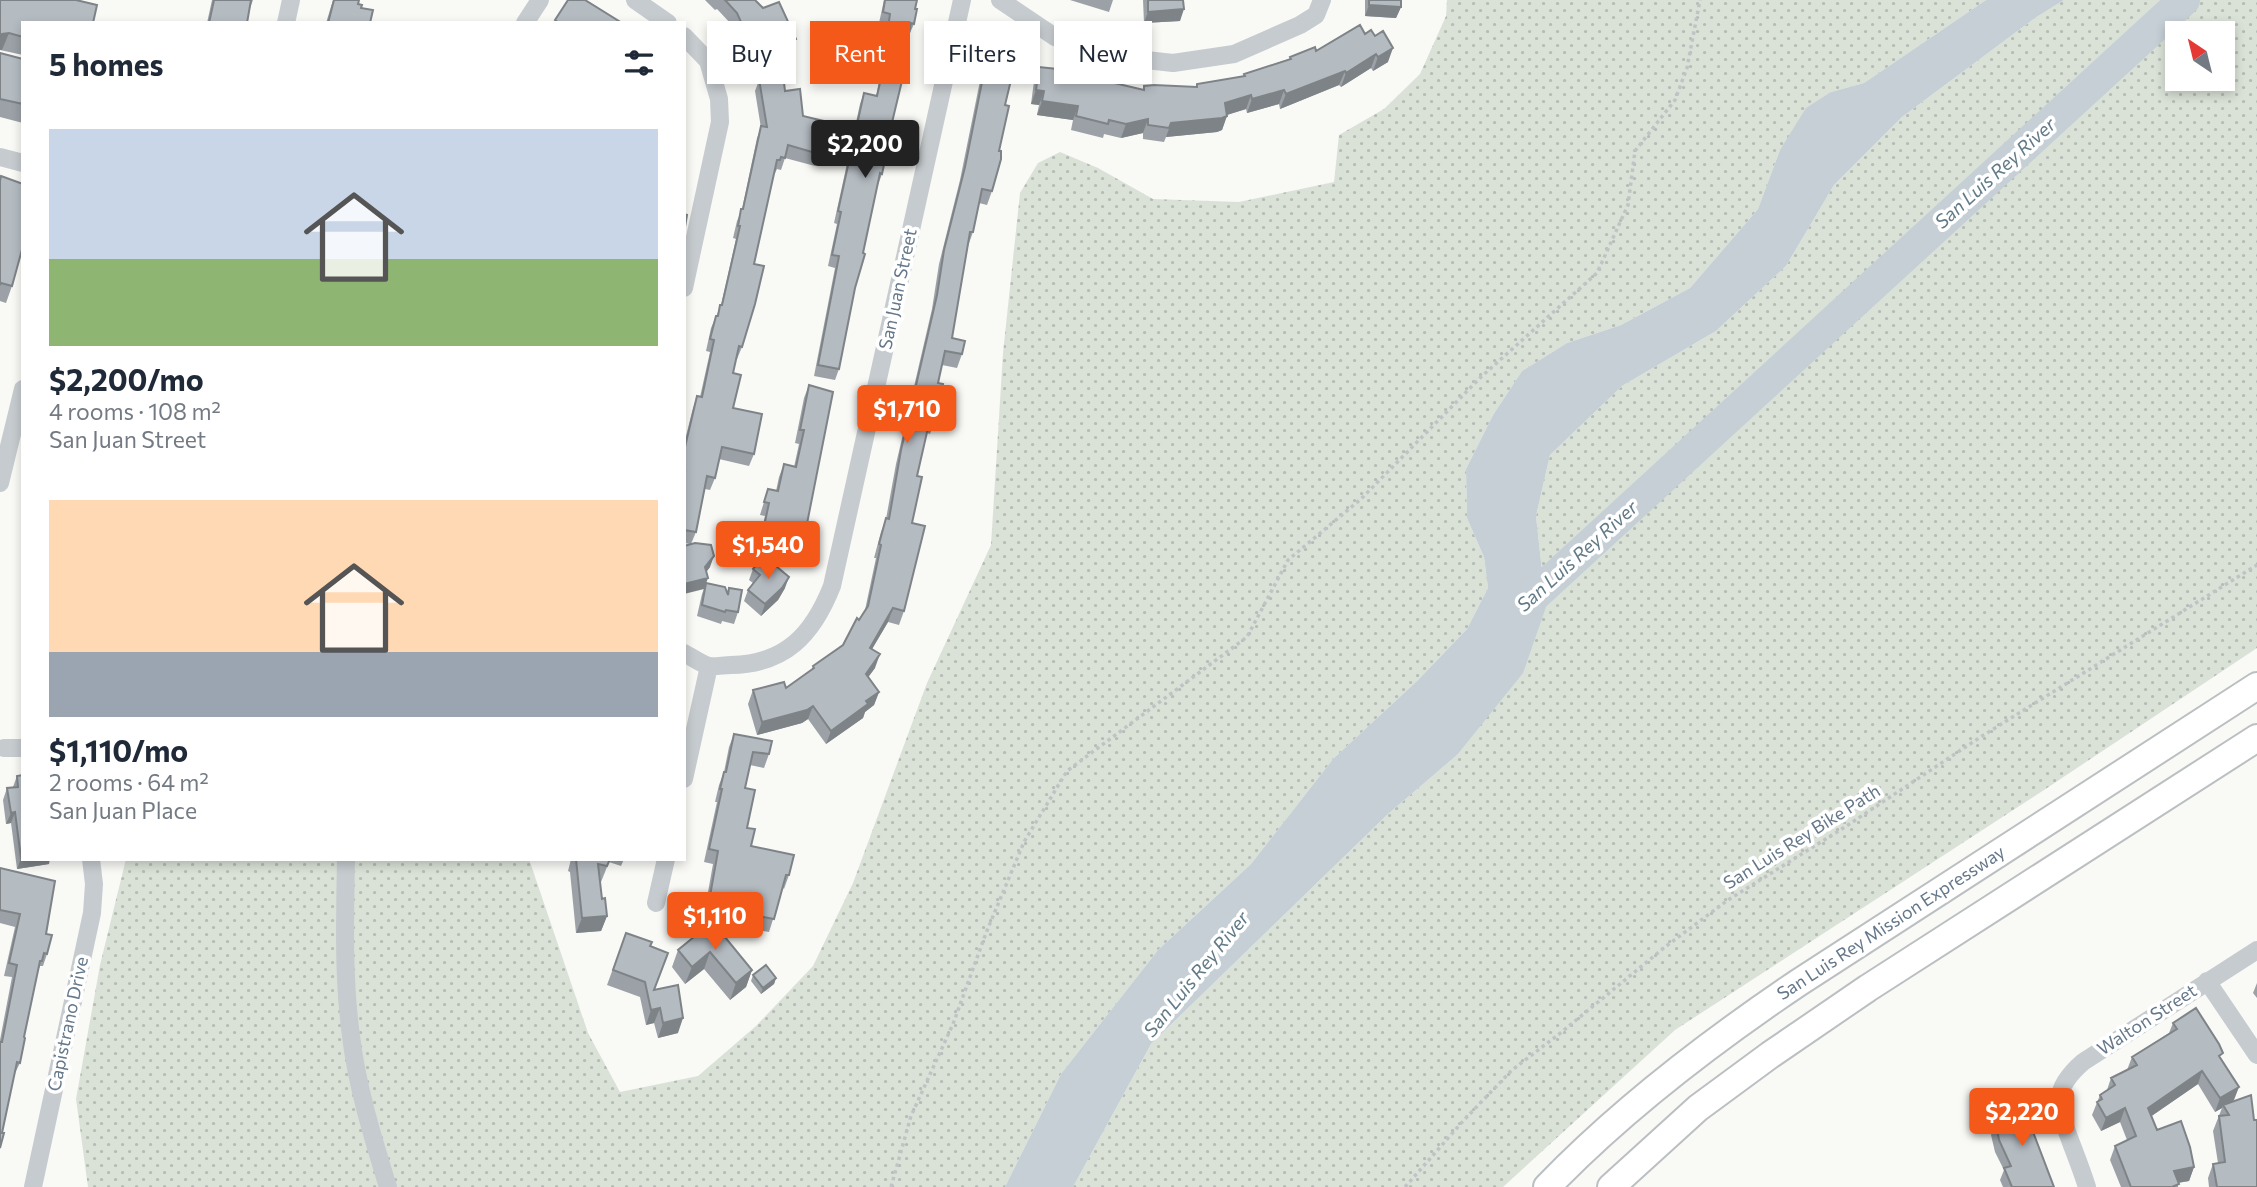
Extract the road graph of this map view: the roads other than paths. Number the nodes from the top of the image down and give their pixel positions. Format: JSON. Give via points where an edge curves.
{"nodes":[{"id":1,"x":290,"y":0,"type":"edge"},
{"id":2,"x":540,"y":0,"type":"edge"},
{"id":3,"x":635,"y":0,"type":"edge"},
{"id":4,"x":962,"y":0,"type":"edge"},
{"id":5,"x":1000,"y":0,"type":"edge"},
{"id":6,"x":1322,"y":0,"type":"edge"},
{"id":7,"x":286,"y":21,"type":"edge"},
{"id":8,"x":526,"y":21,"type":"edge"},
{"id":9,"x":665,"y":21,"type":"edge"},
{"id":10,"x":686,"y":38,"type":"edge"},
{"id":11,"x":0,"y":157,"type":"edge"},
{"id":12,"x":21,"y":162,"type":"edge"},
{"id":13,"x":686,"y":279,"type":"edge"},
{"id":14,"x":21,"y":397,"type":"edge"},
{"id":15,"x":0,"y":483,"type":"edge"},
{"id":16,"x":686,"y":654,"type":"edge"},
{"id":17,"x":709,"y":666,"type":"junction"},
{"id":18,"x":2257,"y":687,"type":"edge"},
{"id":19,"x":2257,"y":738,"type":"edge"},
{"id":20,"x":4,"y":748,"type":"dead end"},
{"id":21,"x":21,"y":748,"type":"edge"},
{"id":22,"x":686,"y":770,"type":"edge"},
{"id":23,"x":90,"y":861,"type":"edge"},
{"id":24,"x":346,"y":861,"type":"edge"},
{"id":25,"x":666,"y":861,"type":"edge"},
{"id":26,"x":656,"y":903,"type":"dead end"},
{"id":27,"x":2257,"y":950,"type":"edge"},
{"id":28,"x":2207,"y":981,"type":"junction"},
{"id":29,"x":2257,"y":1055,"type":"edge"},
{"id":30,"x":33,"y":1187,"type":"edge"},
{"id":31,"x":388,"y":1187,"type":"edge"},
{"id":32,"x":1547,"y":1187,"type":"edge"},
{"id":33,"x":1611,"y":1187,"type":"edge"},
{"id":34,"x":2087,"y":1187,"type":"edge"}],
"edges":[{"from":1,"to":7,"type":"street"},
{"from":2,"to":8,"type":"street"},
{"from":3,"to":9,"type":"street"},
{"from":4,"to":17,"type":"street","name":"San Juan Street","via":[[832,586],[821,615],[779,655],[747,665]]},
{"from":5,"to":6,"type":"street","via":[[1055,37],[1102,55],[1173,63],[1234,54],[1300,25],[1316,15]]},
{"from":10,"to":13,"type":"street","via":[[708,61],[720,122]]},
{"from":11,"to":12,"type":"street"},
{"from":14,"to":15,"type":"street"},
{"from":16,"to":17,"type":"street"},
{"from":17,"to":22,"type":"street"},
{"from":18,"to":32,"type":"highway","name":"San Luis Rey Mission Expressway","via":[[1729,1030],[1644,1097]]},
{"from":19,"to":33,"type":"highway","via":[[1770,1055],[1698,1108]]},
{"from":20,"to":21,"type":"street"},
{"from":23,"to":30,"type":"street","name":"Capistrano Drive","via":[[92,913]]},
{"from":24,"to":31,"type":"street","via":[[344,950],[351,1038]]},
{"from":25,"to":26,"type":"street"},
{"from":27,"to":28,"type":"street","name":"Walton Street"},
{"from":28,"to":29,"type":"street"},
{"from":28,"to":34,"type":"street","name":"Walton Street","via":[[2068,1074],[2059,1108]]}]}
